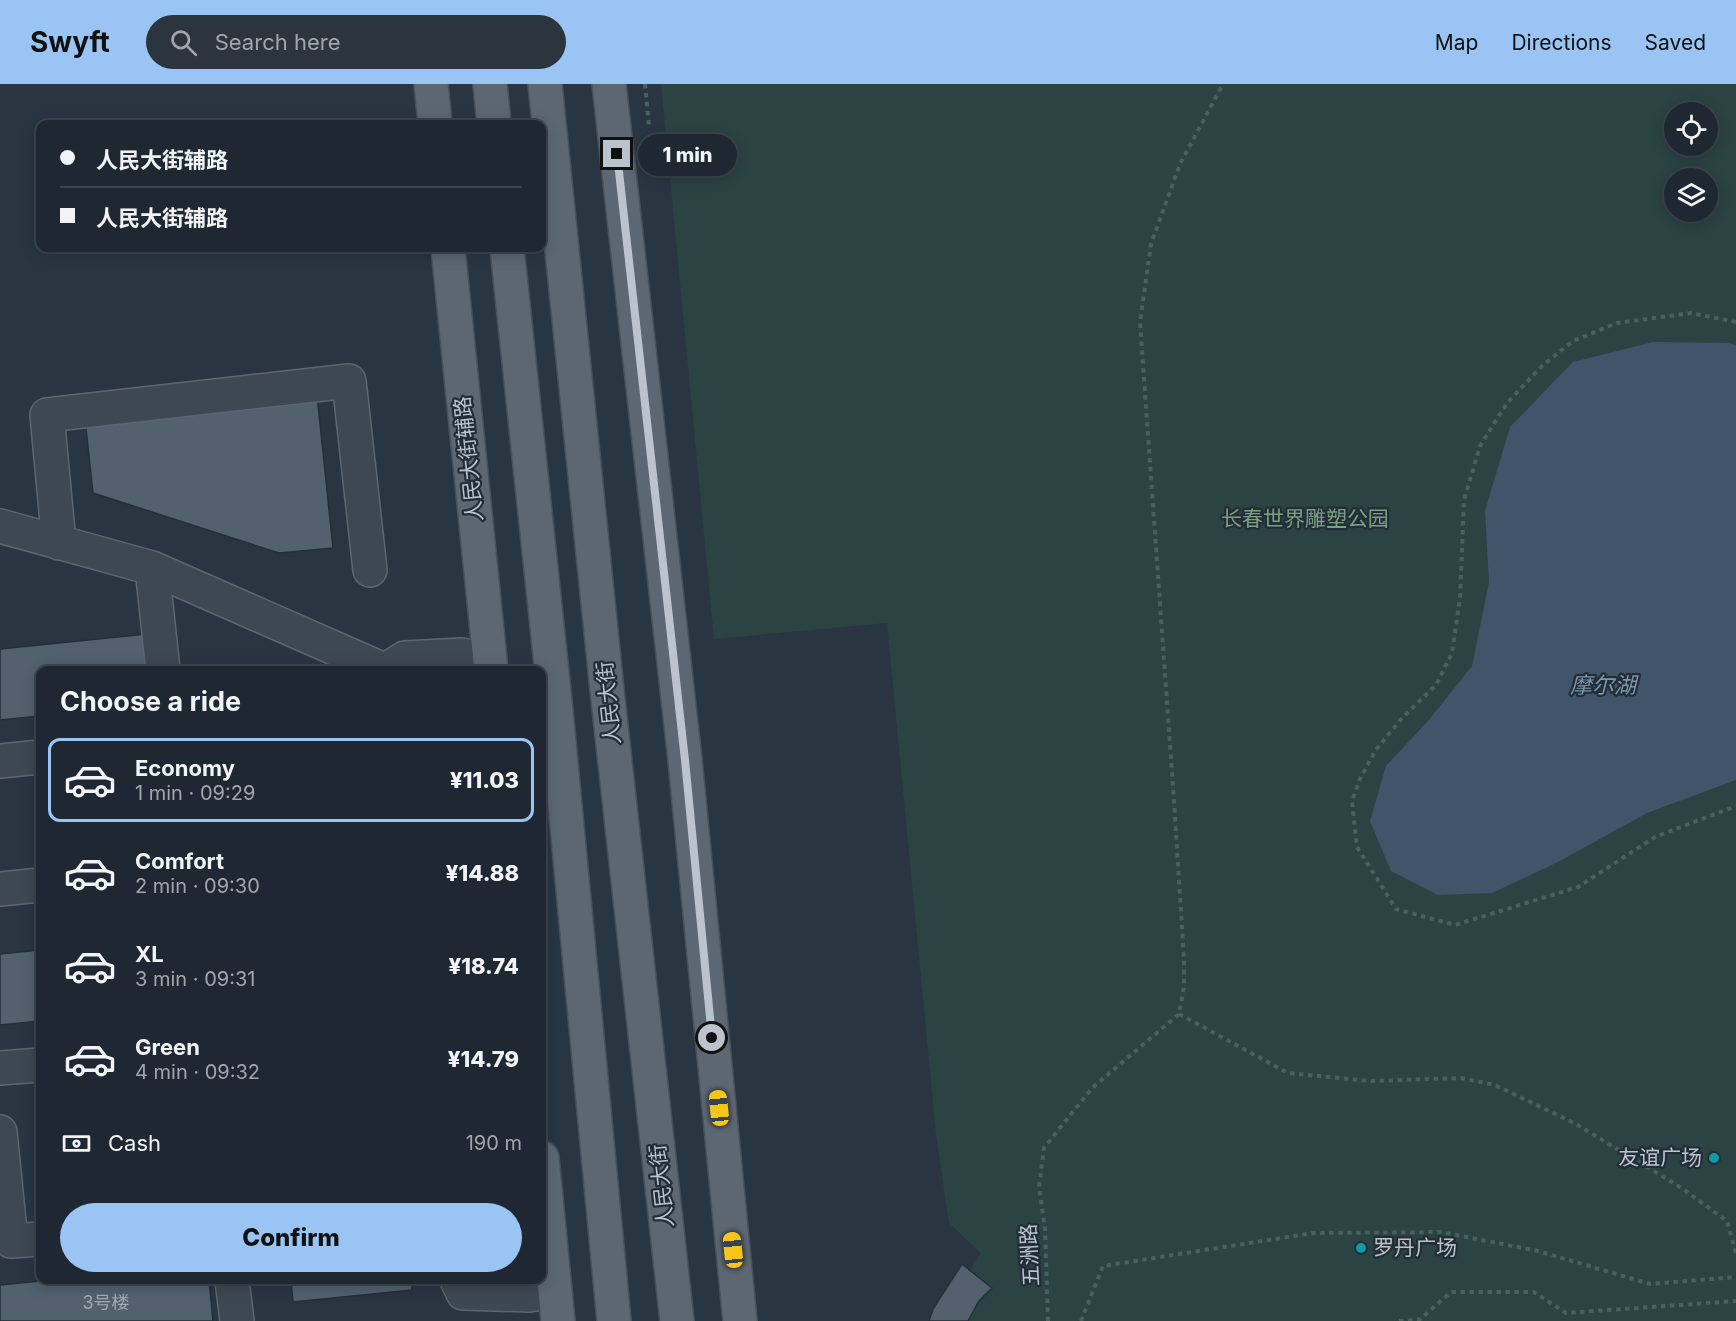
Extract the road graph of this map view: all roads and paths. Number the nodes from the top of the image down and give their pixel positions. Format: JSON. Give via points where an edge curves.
{"nodes":[{"id":1,"x":431,"y":84,"type":"edge"},
{"id":2,"x":490,"y":84,"type":"edge"},
{"id":3,"x":545,"y":84,"type":"edge"},
{"id":4,"x":609,"y":84,"type":"edge"},
{"id":5,"x":1223,"y":84,"type":"edge"},
{"id":6,"x":435,"y":120,"type":"edge"},
{"id":7,"x":494,"y":120,"type":"edge"},
{"id":8,"x":448,"y":252,"type":"edge"},
{"id":9,"x":507,"y":252,"type":"edge"},
{"id":10,"x":1736,"y":322,"type":"edge"},
{"id":11,"x":0,"y":526,"type":"edge"},
{"id":12,"x":59,"y":543,"type":"junction"},
{"id":13,"x":152,"y":568,"type":"junction"},
{"id":14,"x":370,"y":570,"type":"dead end"},
{"id":15,"x":163,"y":666,"type":"edge"},
{"id":16,"x":376,"y":666,"type":"edge"},
{"id":17,"x":392,"y":666,"type":"edge"},
{"id":18,"x":491,"y":666,"type":"edge"},
{"id":19,"x":36,"y":757,"type":"edge"},
{"id":20,"x":0,"y":761,"type":"edge"},
{"id":21,"x":1736,"y":806,"type":"edge"},
{"id":22,"x":36,"y":885,"type":"edge"},
{"id":23,"x":0,"y":889,"type":"edge"},
{"id":24,"x":1179,"y":1014,"type":"junction"},
{"id":25,"x":36,"y":1065,"type":"edge"},
{"id":26,"x":0,"y":1068,"type":"edge"},
{"id":27,"x":0,"y":1132,"type":"edge"},
{"id":28,"x":546,"y":1197,"type":"edge"},
{"id":29,"x":36,"y":1239,"type":"edge"},
{"id":30,"x":1736,"y":1253,"type":"edge"},
{"id":31,"x":1736,"y":1277,"type":"edge"},
{"id":32,"x":232,"y":1284,"type":"edge"},
{"id":33,"x":459,"y":1284,"type":"edge"},
{"id":34,"x":1736,"y":1301,"type":"edge"},
{"id":35,"x":557,"y":1306,"type":"edge"},
{"id":36,"x":237,"y":1321,"type":"edge"},
{"id":37,"x":615,"y":1321,"type":"edge"},
{"id":38,"x":677,"y":1321,"type":"edge"},
{"id":39,"x":740,"y":1321,"type":"edge"},
{"id":40,"x":1048,"y":1321,"type":"edge"},
{"id":41,"x":1081,"y":1321,"type":"edge"},
{"id":42,"x":1399,"y":1321,"type":"edge"}],
"edges":[{"from":1,"to":6,"type":"main road"},
{"from":2,"to":7,"type":"main road"},
{"from":3,"to":38,"type":"main road","name":"人民大街"},
{"from":4,"to":39,"type":"main road","via":[[685,760]]},
{"from":5,"to":24,"type":"path","via":[[1180,164],[1151,244],[1140,322],[1184,959]]},
{"from":8,"to":18,"type":"main road","name":"人民大街辅路"},
{"from":9,"to":37,"type":"main road"},
{"from":10,"to":21,"type":"path","via":[[1691,313],[1617,323],[1573,341],[1542,366],[1507,404],[1480,446],[1464,500],[1460,598],[1452,653],[1436,685],[1375,751],[1352,801],[1357,847],[1396,909],[1455,925],[1578,887],[1655,837]]},
{"from":11,"to":12,"type":"lane"},
{"from":12,"to":13,"type":"lane"},
{"from":12,"to":14,"type":"lane","via":[[47,415],[349,381]]},
{"from":13,"to":15,"type":"lane"},
{"from":13,"to":16,"type":"lane"},
{"from":17,"to":18,"type":"lane","via":[[405,658],[462,655]]},
{"from":19,"to":20,"type":"lane"},
{"from":22,"to":23,"type":"lane"},
{"from":24,"to":30,"type":"path","via":[[1288,1072],[1370,1081],[1461,1078],[1495,1085],[1576,1124],[1680,1187],[1727,1221]]},
{"from":24,"to":40,"type":"path","name":"五洲路","via":[[1092,1088],[1044,1148],[1039,1187],[1045,1229]]},
{"from":25,"to":26,"type":"lane"},
{"from":27,"to":29,"type":"lane","via":[[11,1241]]},
{"from":28,"to":35,"type":"main road"},
{"from":31,"to":41,"type":"path","via":[[1650,1284],[1538,1251],[1441,1232],[1313,1233],[1103,1266]]},
{"from":32,"to":36,"type":"lane"},
{"from":33,"to":35,"type":"lane","via":[[463,1293],[529,1295]]},
{"from":34,"to":42,"type":"path","via":[[1566,1313],[1534,1292],[1451,1292],[1419,1320]]}]}
